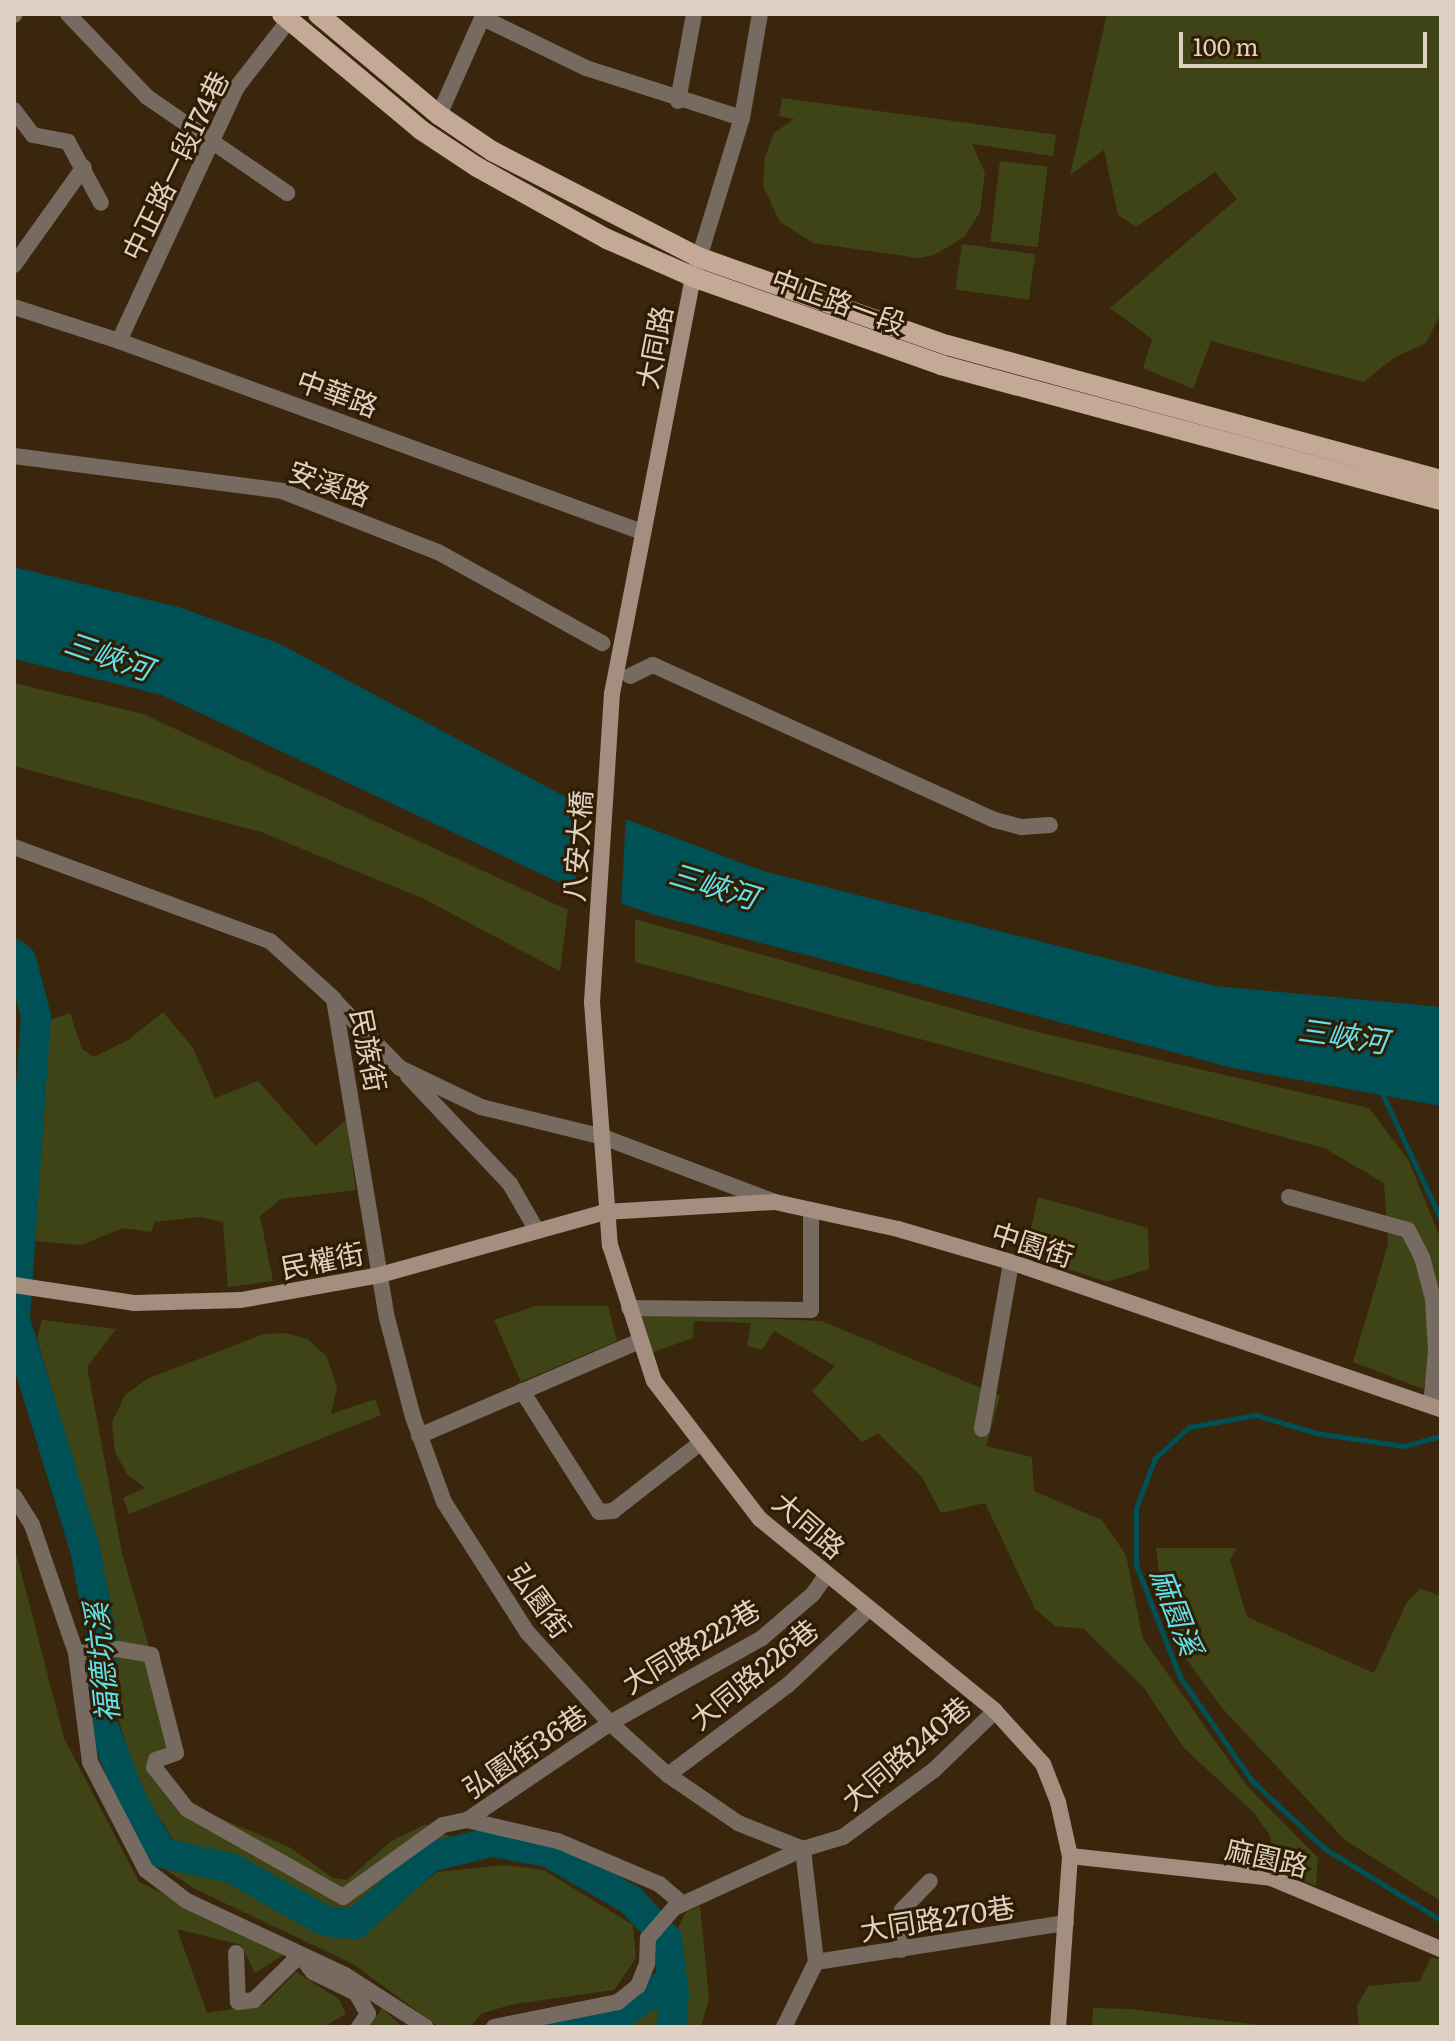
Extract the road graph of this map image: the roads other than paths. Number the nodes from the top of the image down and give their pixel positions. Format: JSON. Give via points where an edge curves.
{"nodes":[{"id":1,"x":318,"y":14,"type":"edge"},
{"id":2,"x":694,"y":14,"type":"edge"},
{"id":3,"x":760,"y":14,"type":"edge"},
{"id":4,"x":72,"y":16,"type":"edge"},
{"id":5,"x":483,"y":16,"type":"edge"},
{"id":6,"x":286,"y":17,"type":"edge"},
{"id":7,"x":678,"y":101,"type":"junction"},
{"id":8,"x":14,"y":110,"type":"edge"},
{"id":9,"x":439,"y":115,"type":"junction"},
{"id":10,"x":742,"y":118,"type":"junction"},
{"id":11,"x":210,"y":140,"type":"junction"},
{"id":12,"x":84,"y":167,"type":"junction"},
{"id":13,"x":287,"y":193,"type":"dead end"},
{"id":14,"x":101,"y":203,"type":"dead end"},
{"id":15,"x":698,"y":257,"type":"junction"},
{"id":16,"x":14,"y":265,"type":"edge"},
{"id":17,"x":693,"y":277,"type":"junction"},
{"id":18,"x":14,"y":307,"type":"edge"},
{"id":19,"x":119,"y":341,"type":"junction"},
{"id":20,"x":14,"y":456,"type":"edge"},
{"id":21,"x":1441,"y":480,"type":"edge"},
{"id":22,"x":1441,"y":500,"type":"edge"},
{"id":23,"x":642,"y":532,"type":"junction"},
{"id":24,"x":602,"y":643,"type":"dead end"},
{"id":25,"x":630,"y":676,"type":"dead end"},
{"id":26,"x":612,"y":693,"type":"joint"},
{"id":27,"x":1050,"y":825,"type":"dead end"},
{"id":28,"x":14,"y":847,"type":"edge"},
{"id":29,"x":334,"y":999,"type":"junction"},
{"id":30,"x":592,"y":1002,"type":"joint"},
{"id":31,"x":400,"y":1068,"type":"junction"},
{"id":32,"x":603,"y":1137,"type":"junction"},
{"id":33,"x":1289,"y":1197,"type":"dead end"},
{"id":34,"x":775,"y":1202,"type":"junction"},
{"id":35,"x":811,"y":1210,"type":"junction"},
{"id":36,"x":605,"y":1212,"type":"junction"},
{"id":37,"x":537,"y":1231,"type":"junction"},
{"id":38,"x":1011,"y":1262,"type":"junction"},
{"id":39,"x":380,"y":1275,"type":"junction"},
{"id":40,"x":14,"y":1285,"type":"edge"},
{"id":41,"x":629,"y":1308,"type":"junction"},
{"id":42,"x":640,"y":1341,"type":"junction"},
{"id":43,"x":522,"y":1391,"type":"junction"},
{"id":44,"x":1436,"y":1407,"type":"edge"},
{"id":45,"x":982,"y":1429,"type":"dead end"},
{"id":46,"x":419,"y":1436,"type":"junction"},
{"id":47,"x":699,"y":1444,"type":"junction"},
{"id":48,"x":14,"y":1496,"type":"edge"},
{"id":49,"x":827,"y":1574,"type":"junction"},
{"id":50,"x":869,"y":1609,"type":"junction"},
{"id":51,"x":82,"y":1651,"type":"junction"},
{"id":52,"x":995,"y":1711,"type":"junction"},
{"id":53,"x":610,"y":1723,"type":"junction"},
{"id":54,"x":668,"y":1775,"type":"junction"},
{"id":55,"x":467,"y":1820,"type":"junction"},
{"id":56,"x":803,"y":1849,"type":"junction"},
{"id":57,"x":1070,"y":1856,"type":"junction"},
{"id":58,"x":930,"y":1881,"type":"dead end"},
{"id":59,"x":678,"y":1906,"type":"junction"},
{"id":60,"x":1066,"y":1923,"type":"junction"},
{"id":61,"x":1441,"y":1949,"type":"edge"},
{"id":62,"x":901,"y":1950,"type":"junction"},
{"id":63,"x":236,"y":1953,"type":"dead end"},
{"id":64,"x":300,"y":1955,"type":"junction"},
{"id":65,"x":816,"y":1962,"type":"junction"},
{"id":66,"x":359,"y":2027,"type":"edge"},
{"id":67,"x":426,"y":2027,"type":"edge"},
{"id":68,"x":494,"y":2027,"type":"edge"},
{"id":69,"x":784,"y":2027,"type":"edge"},
{"id":70,"x":1058,"y":2027,"type":"edge"}],
"edges":[{"from":1,"to":9,"type":"main road","name":"中正路一段"},
{"from":2,"to":7,"type":"street"},
{"from":3,"to":10,"type":"street","name":"大同路"},
{"from":4,"to":11,"type":"street","via":[[147,97]]},
{"from":5,"to":7,"type":"street","via":[[586,68]]},
{"from":5,"to":9,"type":"street"},
{"from":6,"to":11,"type":"street","name":"中正路一段174巷","via":[[237,87]]},
{"from":6,"to":17,"type":"main road","name":"中正路一段","via":[[421,130],[477,167],[607,239]]},
{"from":7,"to":10,"type":"street"},
{"from":8,"to":12,"type":"street","via":[[33,135],[68,142]]},
{"from":9,"to":15,"type":"main road","name":"中正路一段","via":[[554,185]]},
{"from":10,"to":15,"type":"street","name":"大同路"},
{"from":11,"to":13,"type":"street"},
{"from":11,"to":19,"type":"street","name":"中正路一段174巷"},
{"from":12,"to":14,"type":"street"},
{"from":12,"to":16,"type":"street"},
{"from":15,"to":17,"type":"street","name":"大同路"},
{"from":15,"to":21,"type":"main road","name":"中正路一段","via":[[947,345]]},
{"from":17,"to":22,"type":"main road","name":"中正路一段","via":[[941,365]]},
{"from":17,"to":23,"type":"street","name":"大同路"},
{"from":18,"to":19,"type":"street","name":"中華路"},
{"from":19,"to":23,"type":"street","name":"中華路"},
{"from":20,"to":24,"type":"street","name":"安溪路","via":[[282,491],[438,552]]},
{"from":23,"to":26,"type":"street","name":"大同路"},
{"from":25,"to":27,"type":"street","via":[[653,665],[995,820],[1022,827]]},
{"from":26,"to":30,"type":"street","name":"八安大橋"},
{"from":28,"to":29,"type":"street","name":"民族街","via":[[270,941]]},
{"from":29,"to":31,"type":"street"},
{"from":29,"to":39,"type":"street","name":"民族街"},
{"from":30,"to":32,"type":"street","name":"大同路"},
{"from":31,"to":32,"type":"street","via":[[481,1107]]},
{"from":31,"to":37,"type":"street","via":[[510,1184]]},
{"from":32,"to":34,"type":"street"},
{"from":32,"to":36,"type":"street","name":"大同路"},
{"from":33,"to":44,"type":"street","via":[[1408,1230],[1433,1299]]},
{"from":34,"to":35,"type":"street","name":"中園街"},
{"from":34,"to":36,"type":"street","name":"中園街"},
{"from":35,"to":38,"type":"street","name":"中園街"},
{"from":35,"to":41,"type":"street","via":[[811,1310]]},
{"from":36,"to":37,"type":"street","name":"民權街"},
{"from":36,"to":41,"type":"street","name":"大同路"},
{"from":37,"to":39,"type":"street","name":"民權街"},
{"from":38,"to":44,"type":"street","name":"中園街"},
{"from":38,"to":45,"type":"street"},
{"from":39,"to":40,"type":"street","name":"民權街","via":[[241,1300],[134,1303]]},
{"from":39,"to":46,"type":"street","name":"弘園街"},
{"from":41,"to":42,"type":"street","name":"大同路"},
{"from":42,"to":43,"type":"street"},
{"from":42,"to":47,"type":"street","name":"大同路","via":[[654,1381]]},
{"from":43,"to":46,"type":"street"},
{"from":43,"to":47,"type":"street","via":[[599,1512],[613,1511]]},
{"from":46,"to":53,"type":"street","name":"弘園街","via":[[444,1502],[519,1620]]},
{"from":47,"to":49,"type":"street","name":"大同路","via":[[760,1519]]},
{"from":48,"to":51,"type":"street","via":[[32,1525]]},
{"from":49,"to":50,"type":"street","name":"大同路"},
{"from":49,"to":53,"type":"street","name":"大同路222巷","via":[[813,1594],[762,1638]]},
{"from":50,"to":52,"type":"street","name":"大同路"},
{"from":50,"to":54,"type":"street","name":"大同路226巷","via":[[788,1685]]},
{"from":51,"to":55,"type":"street","name":"弘園街36巷","via":[[118,1649],[151,1655],[176,1753],[156,1760],[154,1767],[187,1809],[343,1897],[443,1825]]},
{"from":51,"to":64,"type":"street","via":[[90,1762],[146,1870],[187,1901]]},
{"from":52,"to":56,"type":"street","name":"大同路240巷","via":[[873,1818],[843,1837]]},
{"from":52,"to":57,"type":"street","name":"大同路","via":[[1043,1764]]},
{"from":53,"to":54,"type":"street","name":"弘園街"},
{"from":53,"to":55,"type":"street","name":"弘園街36巷"},
{"from":54,"to":56,"type":"street","name":"弘園街","via":[[738,1823]]},
{"from":55,"to":59,"type":"street","via":[[558,1841],[659,1884]]},
{"from":56,"to":59,"type":"street","name":"大同路240巷"},
{"from":56,"to":65,"type":"street"},
{"from":57,"to":60,"type":"street","name":"大同路"},
{"from":57,"to":61,"type":"street","name":"麻園路","via":[[1271,1878]]},
{"from":58,"to":62,"type":"street","via":[[902,1910]]},
{"from":59,"to":68,"type":"street","via":[[648,1938],[647,1964],[638,1986],[618,2002]]},
{"from":60,"to":62,"type":"street","name":"大同路270巷"},
{"from":60,"to":70,"type":"street","name":"大同路"},
{"from":62,"to":65,"type":"street","name":"大同路270巷"},
{"from":63,"to":64,"type":"street","via":[[238,2002],[254,2000]]},
{"from":64,"to":66,"type":"street","via":[[313,1972],[356,1993],[368,2014]]},
{"from":64,"to":67,"type":"street","via":[[345,1975]]},
{"from":65,"to":69,"type":"street"}]}
